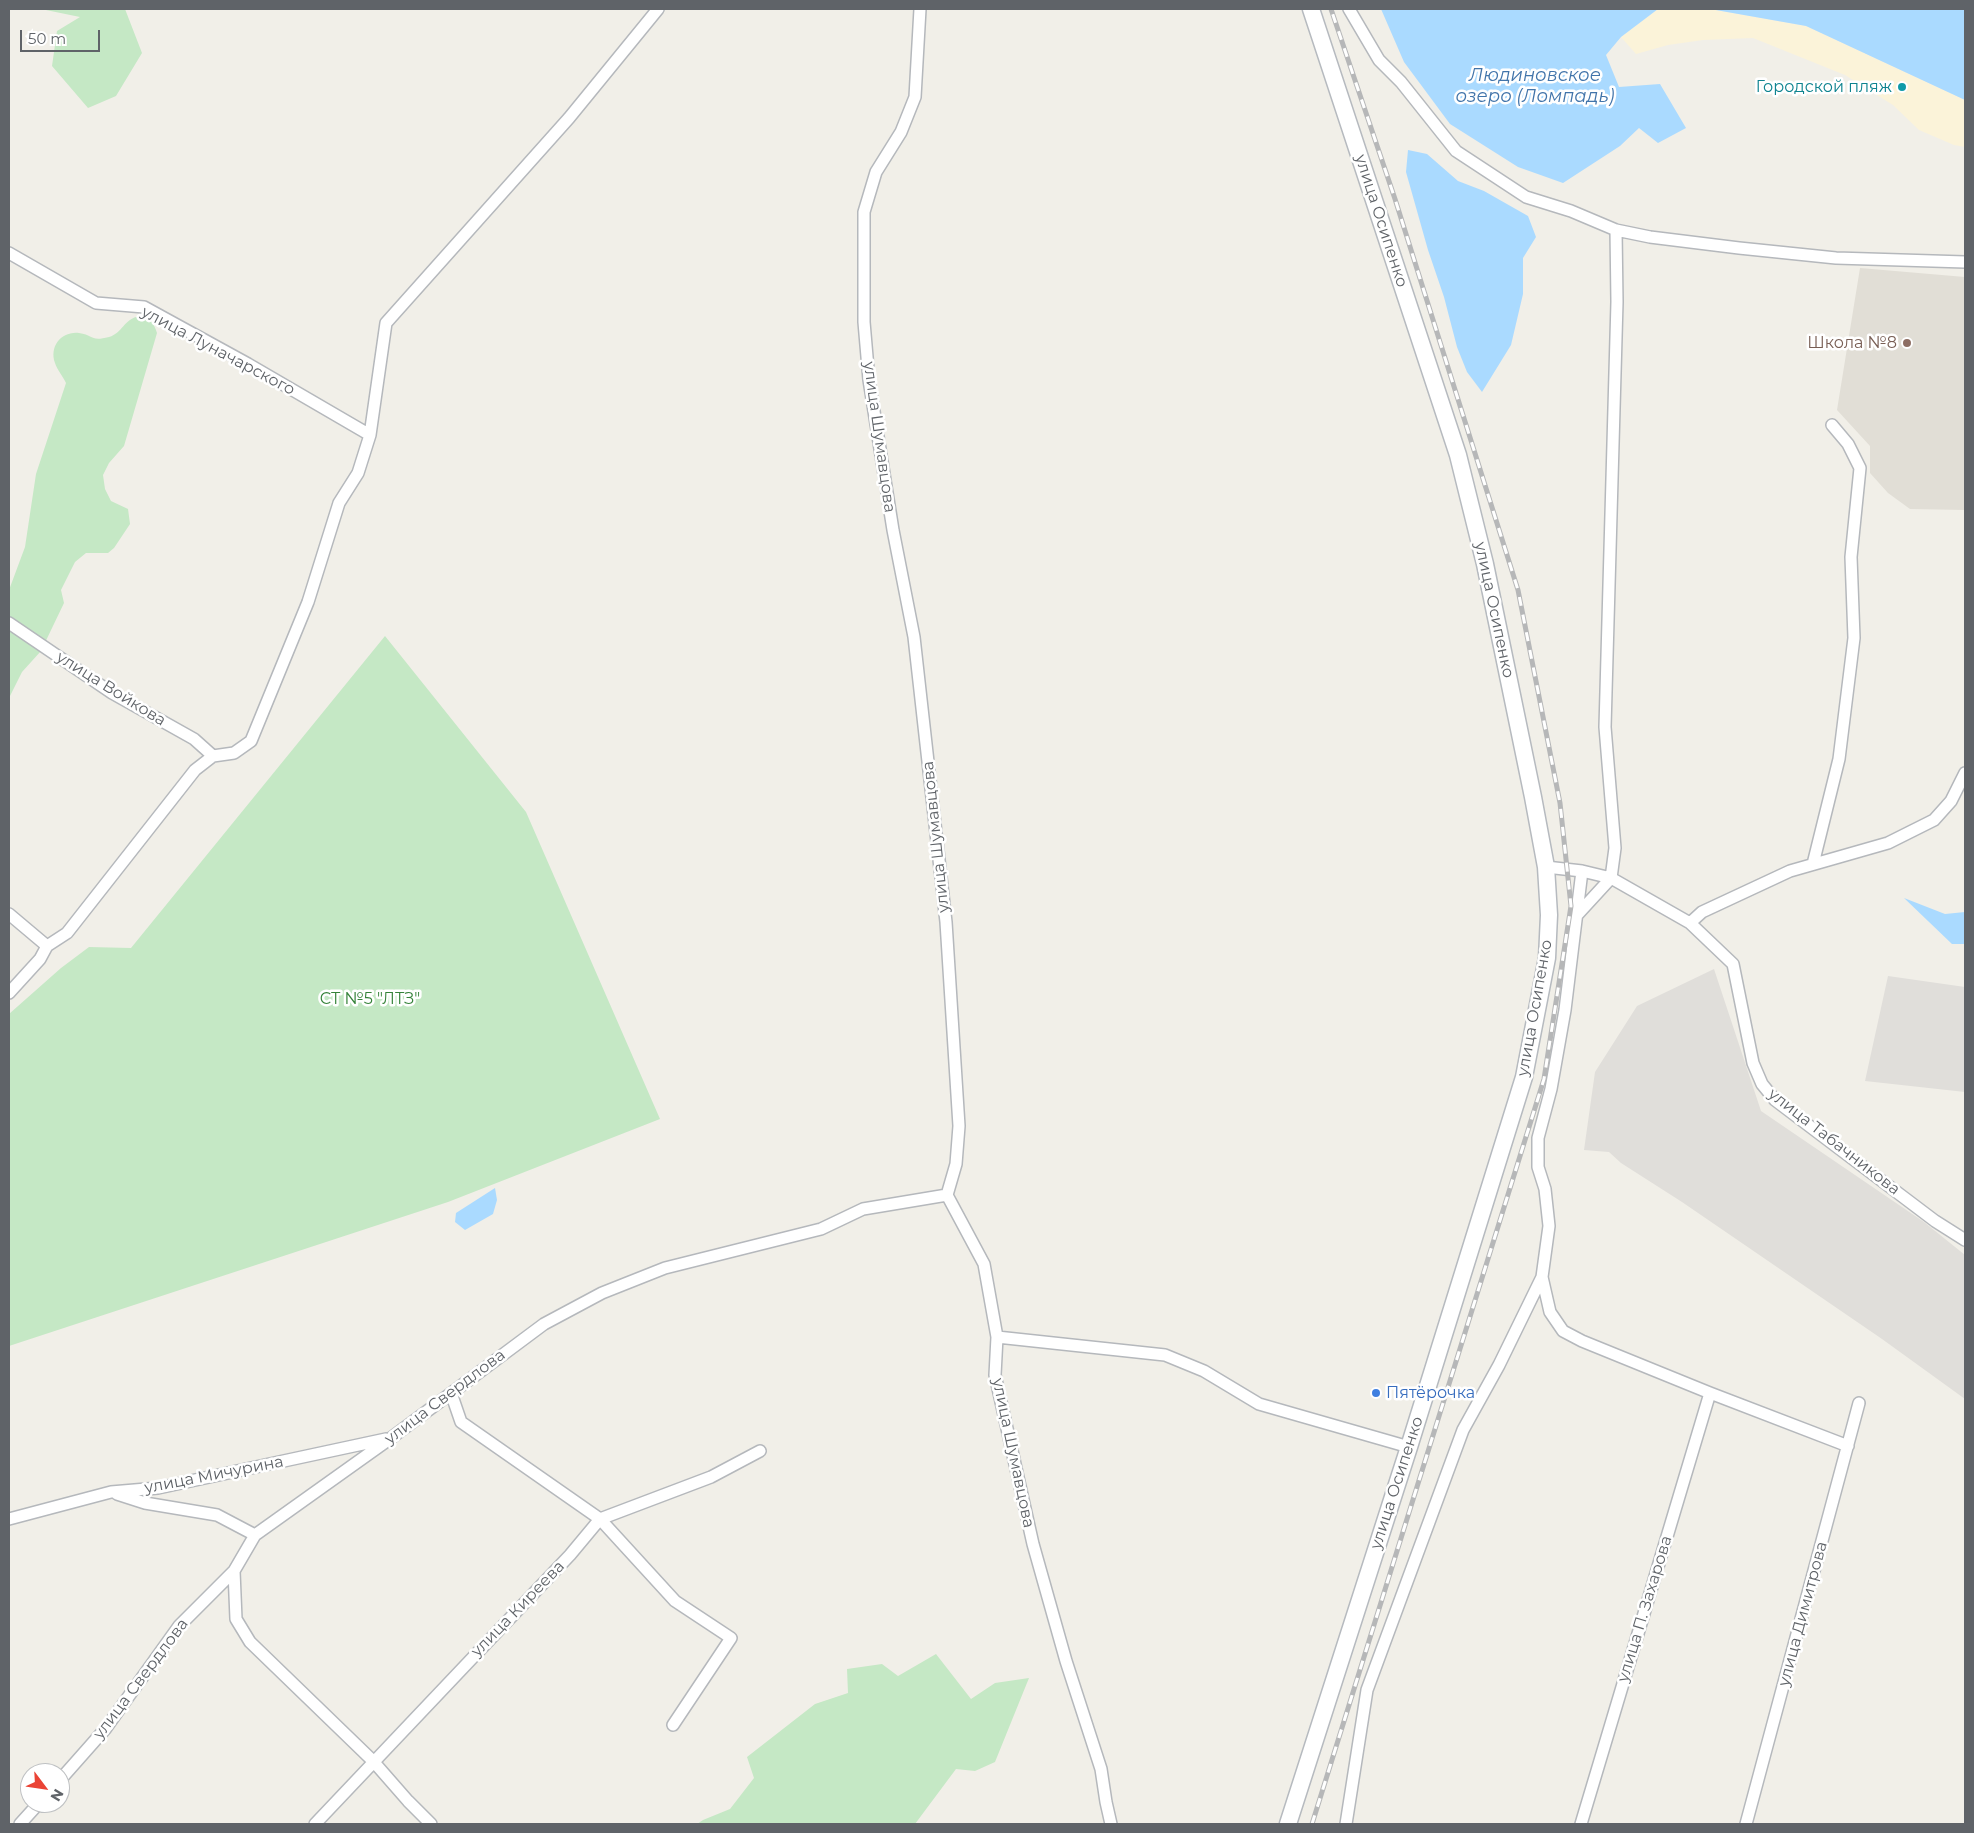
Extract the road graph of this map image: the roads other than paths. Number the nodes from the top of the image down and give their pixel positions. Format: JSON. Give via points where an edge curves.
{"nodes":[{"id":1,"x":658,"y":9,"type":"edge"},
{"id":2,"x":920,"y":9,"type":"edge"},
{"id":3,"x":1312,"y":9,"type":"edge"},
{"id":4,"x":1349,"y":9,"type":"edge"},
{"id":5,"x":1616,"y":230,"type":"junction"},
{"id":6,"x":9,"y":253,"type":"edge"},
{"id":7,"x":1965,"y":262,"type":"edge"},
{"id":8,"x":1832,"y":425,"type":"dead end"},
{"id":9,"x":370,"y":435,"type":"junction"},
{"id":10,"x":9,"y":623,"type":"edge"},
{"id":11,"x":213,"y":756,"type":"junction"},
{"id":12,"x":1965,"y":773,"type":"edge"},
{"id":13,"x":1813,"y":864,"type":"junction"},
{"id":14,"x":1546,"y":867,"type":"junction"},
{"id":15,"x":1582,"y":870,"type":"junction"},
{"id":16,"x":1611,"y":878,"type":"junction"},
{"id":17,"x":9,"y":914,"type":"edge"},
{"id":18,"x":1576,"y":915,"type":"junction"},
{"id":19,"x":1690,"y":923,"type":"junction"},
{"id":20,"x":48,"y":946,"type":"junction"},
{"id":21,"x":9,"y":993,"type":"edge"},
{"id":22,"x":947,"y":1196,"type":"junction"},
{"id":23,"x":1965,"y":1240,"type":"edge"},
{"id":24,"x":1542,"y":1277,"type":"junction"},
{"id":25,"x":997,"y":1337,"type":"junction"},
{"id":26,"x":451,"y":1393,"type":"junction"},
{"id":27,"x":1710,"y":1393,"type":"junction"},
{"id":28,"x":1859,"y":1403,"type":"dead end"},
{"id":29,"x":391,"y":1438,"type":"junction"},
{"id":30,"x":1848,"y":1446,"type":"junction"},
{"id":31,"x":1409,"y":1447,"type":"junction"},
{"id":32,"x":760,"y":1451,"type":"dead end"},
{"id":33,"x":111,"y":1492,"type":"junction"},
{"id":34,"x":9,"y":1519,"type":"edge"},
{"id":35,"x":600,"y":1519,"type":"junction"},
{"id":36,"x":255,"y":1535,"type":"junction"},
{"id":37,"x":234,"y":1571,"type":"junction"},
{"id":38,"x":673,"y":1725,"type":"dead end"},
{"id":39,"x":373,"y":1761,"type":"junction"},
{"id":40,"x":70,"y":1769,"type":"edge"},
{"id":41,"x":30,"y":1813,"type":"edge"},
{"id":42,"x":20,"y":1824,"type":"edge"},
{"id":43,"x":315,"y":1824,"type":"edge"},
{"id":44,"x":431,"y":1824,"type":"edge"},
{"id":45,"x":1111,"y":1824,"type":"edge"},
{"id":46,"x":1288,"y":1824,"type":"edge"},
{"id":47,"x":1346,"y":1824,"type":"edge"},
{"id":48,"x":1581,"y":1824,"type":"edge"},
{"id":49,"x":1746,"y":1824,"type":"edge"}],
"edges":[{"from":1,"to":9,"type":"street","via":[[569,118],[386,323]]},
{"from":2,"to":22,"type":"street","name":"улица Шумавцова","via":[[915,97],[901,132],[876,172],[864,212],[864,322],[870,390],[914,636],[946,922],[958,1126],[956,1164]]},
{"from":3,"to":14,"type":"street","name":"улица Осипенко","via":[[1458,455],[1485,564]]},
{"from":4,"to":5,"type":"street","via":[[1380,60],[1456,151],[1526,197]]},
{"from":5,"to":7,"type":"street","via":[[1650,237],[1836,258]]},
{"from":5,"to":16,"type":"street","via":[[1617,302],[1605,726],[1615,848]]},
{"from":6,"to":9,"type":"street","name":"улица Луначарского","via":[[96,303],[144,307]]},
{"from":8,"to":13,"type":"street","via":[[1848,444],[1860,468],[1851,558],[1854,638],[1838,759]]},
{"from":9,"to":11,"type":"street","via":[[358,473],[339,503],[308,602],[251,741],[234,753]]},
{"from":10,"to":11,"type":"street","name":"улица Войкова","via":[[112,693],[194,739]]},
{"from":11,"to":20,"type":"street","via":[[195,770],[67,934]]},
{"from":12,"to":13,"type":"street","via":[[1951,801],[1934,820],[1888,843]]},
{"from":13,"to":19,"type":"street","via":[[1790,871],[1702,912]]},
{"from":14,"to":15,"type":"street","name":"улица Табачникова"},
{"from":14,"to":31,"type":"street","name":"улица Осипенко","via":[[1547,958],[1524,1077]]},
{"from":15,"to":16,"type":"street","name":"улица Табачникова"},
{"from":15,"to":18,"type":"street"},
{"from":16,"to":18,"type":"street"},
{"from":16,"to":19,"type":"street","name":"улица Табачникова"},
{"from":17,"to":20,"type":"street"},
{"from":18,"to":24,"type":"street","via":[[1565,1010],[1551,1089],[1538,1138],[1538,1167],[1545,1189],[1549,1226]]},
{"from":19,"to":23,"type":"street","name":"улица Табачникова","via":[[1733,964],[1753,1063],[1762,1084],[1775,1100]]},
{"from":20,"to":21,"type":"street"},
{"from":22,"to":25,"type":"street","name":"улица Шумавцова","via":[[984,1264]]},
{"from":22,"to":26,"type":"street","name":"улица Свердлова","via":[[863,1209],[821,1230],[665,1268],[602,1293],[544,1324]]},
{"from":24,"to":27,"type":"street","via":[[1550,1312],[1563,1331]]},
{"from":24,"to":47,"type":"street","via":[[1499,1365],[1462,1430],[1367,1690]]},
{"from":25,"to":31,"type":"street","via":[[1165,1355],[1204,1372],[1259,1404]]},
{"from":25,"to":45,"type":"street","name":"улица Шумавцова","via":[[995,1374],[1033,1544],[1101,1769]]},
{"from":26,"to":29,"type":"street","name":"улица Свердлова"},
{"from":26,"to":35,"type":"street","via":[[461,1422]]},
{"from":27,"to":30,"type":"street"},
{"from":27,"to":48,"type":"street","name":"улица П. Захарова"},
{"from":28,"to":30,"type":"street","name":"улица Димитрова"},
{"from":29,"to":33,"type":"street","name":"улица Мичурина","via":[[158,1488]]},
{"from":29,"to":36,"type":"street","name":"улица Свердлова"},
{"from":30,"to":49,"type":"street","name":"улица Димитрова"},
{"from":31,"to":46,"type":"street","name":"улица Осипенко"},
{"from":32,"to":35,"type":"street","name":"улица Киреева","via":[[711,1477]]},
{"from":33,"to":34,"type":"street","name":"улица Мичурина"},
{"from":33,"to":36,"type":"street","via":[[145,1503],[217,1515]]},
{"from":35,"to":38,"type":"street","via":[[675,1601],[732,1638]]},
{"from":35,"to":39,"type":"street","name":"улица Киреева","via":[[570,1555]]},
{"from":36,"to":37,"type":"street","name":"улица Свердлова"},
{"from":37,"to":39,"type":"street","via":[[236,1619],[250,1642]]},
{"from":37,"to":40,"type":"street","name":"улица Свердлова","via":[[179,1626],[106,1728]]},
{"from":39,"to":43,"type":"street","name":"улица Киреева"},
{"from":39,"to":44,"type":"street"},
{"from":41,"to":42,"type":"street"}]}
